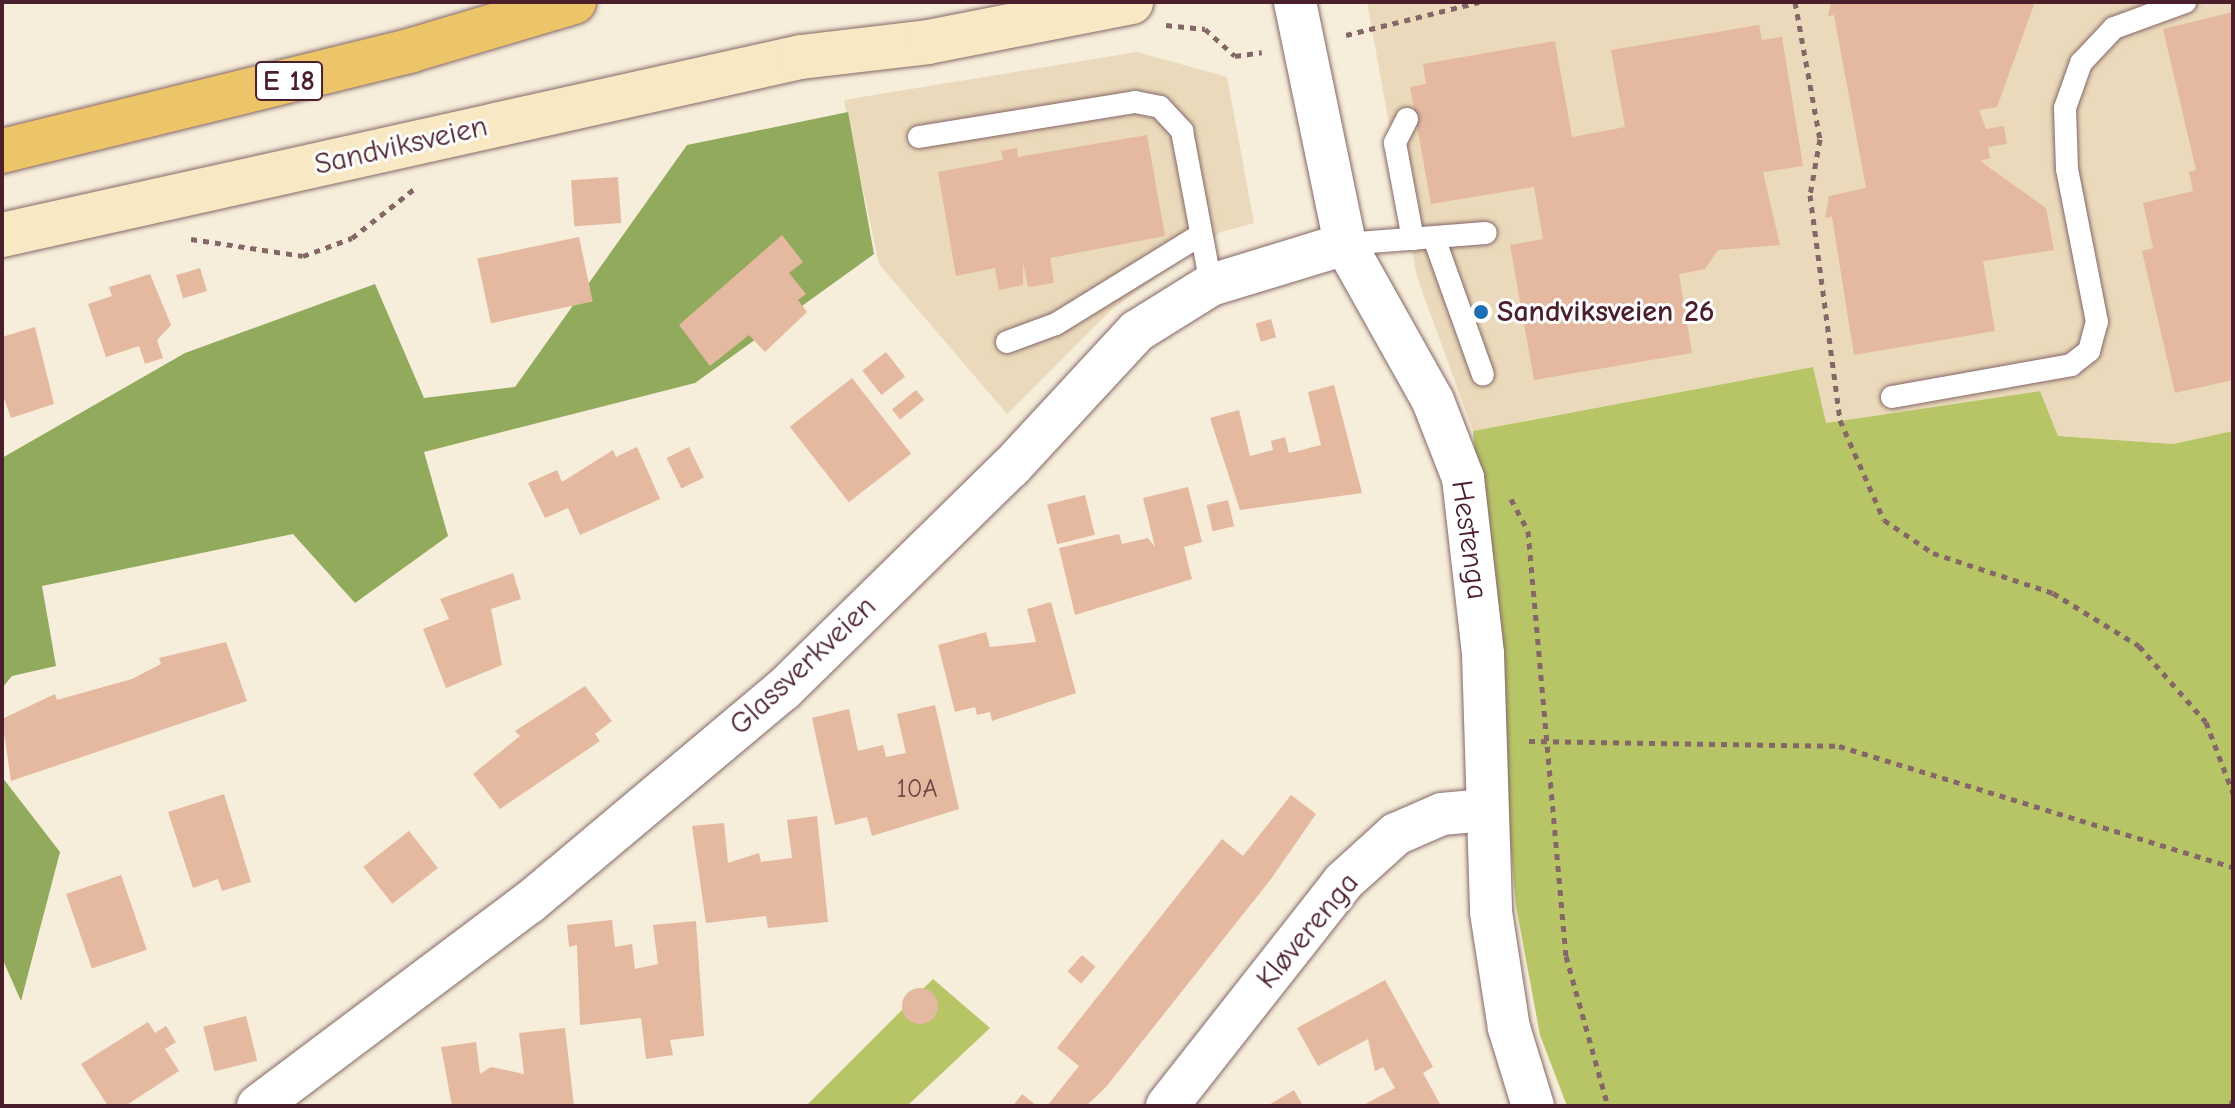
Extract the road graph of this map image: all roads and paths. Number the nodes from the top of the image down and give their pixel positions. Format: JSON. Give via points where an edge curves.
{"nodes":[{"id":1,"x":574,"y":2,"type":"edge"},
{"id":2,"x":972,"y":2,"type":"edge"},
{"id":3,"x":1295,"y":2,"type":"edge"},
{"id":4,"x":1479,"y":2,"type":"edge"},
{"id":5,"x":1795,"y":2,"type":"edge"},
{"id":6,"x":2185,"y":2,"type":"edge"},
{"id":7,"x":1145,"y":14,"type":"edge"},
{"id":8,"x":1304,"y":45,"type":"junction"},
{"id":9,"x":801,"y":57,"type":"junction"},
{"id":10,"x":1407,"y":119,"type":"dead end"},
{"id":11,"x":919,"y":137,"type":"dead end"},
{"id":12,"x":2,"y":151,"type":"edge"},
{"id":13,"x":421,"y":174,"type":"dead end"},
{"id":14,"x":1486,"y":233,"type":"dead end"},
{"id":15,"x":2,"y":235,"type":"edge"},
{"id":16,"x":175,"y":236,"type":"dead end"},
{"id":17,"x":1197,"y":237,"type":"junction"},
{"id":18,"x":1423,"y":239,"type":"junction"},
{"id":19,"x":1345,"y":244,"type":"junction"},
{"id":20,"x":1211,"y":285,"type":"junction"},
{"id":21,"x":1007,"y":342,"type":"dead end"},
{"id":22,"x":1483,"y":375,"type":"dead end"},
{"id":23,"x":1892,"y":397,"type":"dead end"},
{"id":24,"x":2233,"y":793,"type":"edge"},
{"id":25,"x":1485,"y":810,"type":"junction"},
{"id":26,"x":2233,"y":867,"type":"edge"},
{"id":27,"x":2233,"y":1097,"type":"edge"},
{"id":28,"x":258,"y":1106,"type":"edge"},
{"id":29,"x":1167,"y":1106,"type":"edge"},
{"id":30,"x":1533,"y":1106,"type":"edge"},
{"id":31,"x":1608,"y":1106,"type":"edge"},
{"id":32,"x":2231,"y":1106,"type":"edge"}],
"edges":[{"from":1,"to":12,"type":"highway","number":"E 18","via":[[412,50]]},
{"from":2,"to":9,"type":"main road","name":"Sandviksveien"},
{"from":3,"to":8,"type":"street","name":"Hestenga"},
{"from":4,"to":8,"type":"path"},
{"from":5,"to":24,"type":"path","via":[[1820,139],[1810,195],[1840,420],[1884,520],[1933,553],[2053,593],[2139,646],[2206,722]]},
{"from":6,"to":23,"type":"lane","via":[[2114,28],[2081,63],[2065,108],[2067,169],[2097,322],[2089,351],[2071,365]]},
{"from":7,"to":8,"type":"path","via":[[1205,29],[1235,56]]},
{"from":7,"to":9,"type":"main road","name":"Sandviksveien"},
{"from":8,"to":19,"type":"street","name":"Hestenga"},
{"from":9,"to":15,"type":"main road","name":"Sandviksveien"},
{"from":10,"to":18,"type":"lane","via":[[1395,143]]},
{"from":11,"to":17,"type":"lane","via":[[1135,102],[1160,107],[1182,131]]},
{"from":13,"to":16,"type":"path","via":[[409,200],[352,238],[303,256]]},
{"from":14,"to":18,"type":"lane"},
{"from":17,"to":20,"type":"lane"},
{"from":17,"to":21,"type":"lane","via":[[1056,324]]},
{"from":18,"to":19,"type":"lane"},
{"from":18,"to":22,"type":"lane"},
{"from":19,"to":20,"type":"street","name":"Glassverkveien"},
{"from":19,"to":25,"type":"street","name":"Hestenga","via":[[1433,401],[1463,478],[1483,654]]},
{"from":20,"to":28,"type":"street","name":"Glassverkveien","via":[[1137,331],[1011,467],[783,690],[530,902]]},
{"from":25,"to":29,"type":"street","name":"Kløverenga","via":[[1442,814],[1396,834],[1343,882]]},
{"from":25,"to":30,"type":"street","name":"Hestenga","via":[[1509,1028]]},
{"from":26,"to":31,"type":"path","via":[[1839,746],[1550,739],[1566,956]]},
{"from":27,"to":32,"type":"path"}]}
